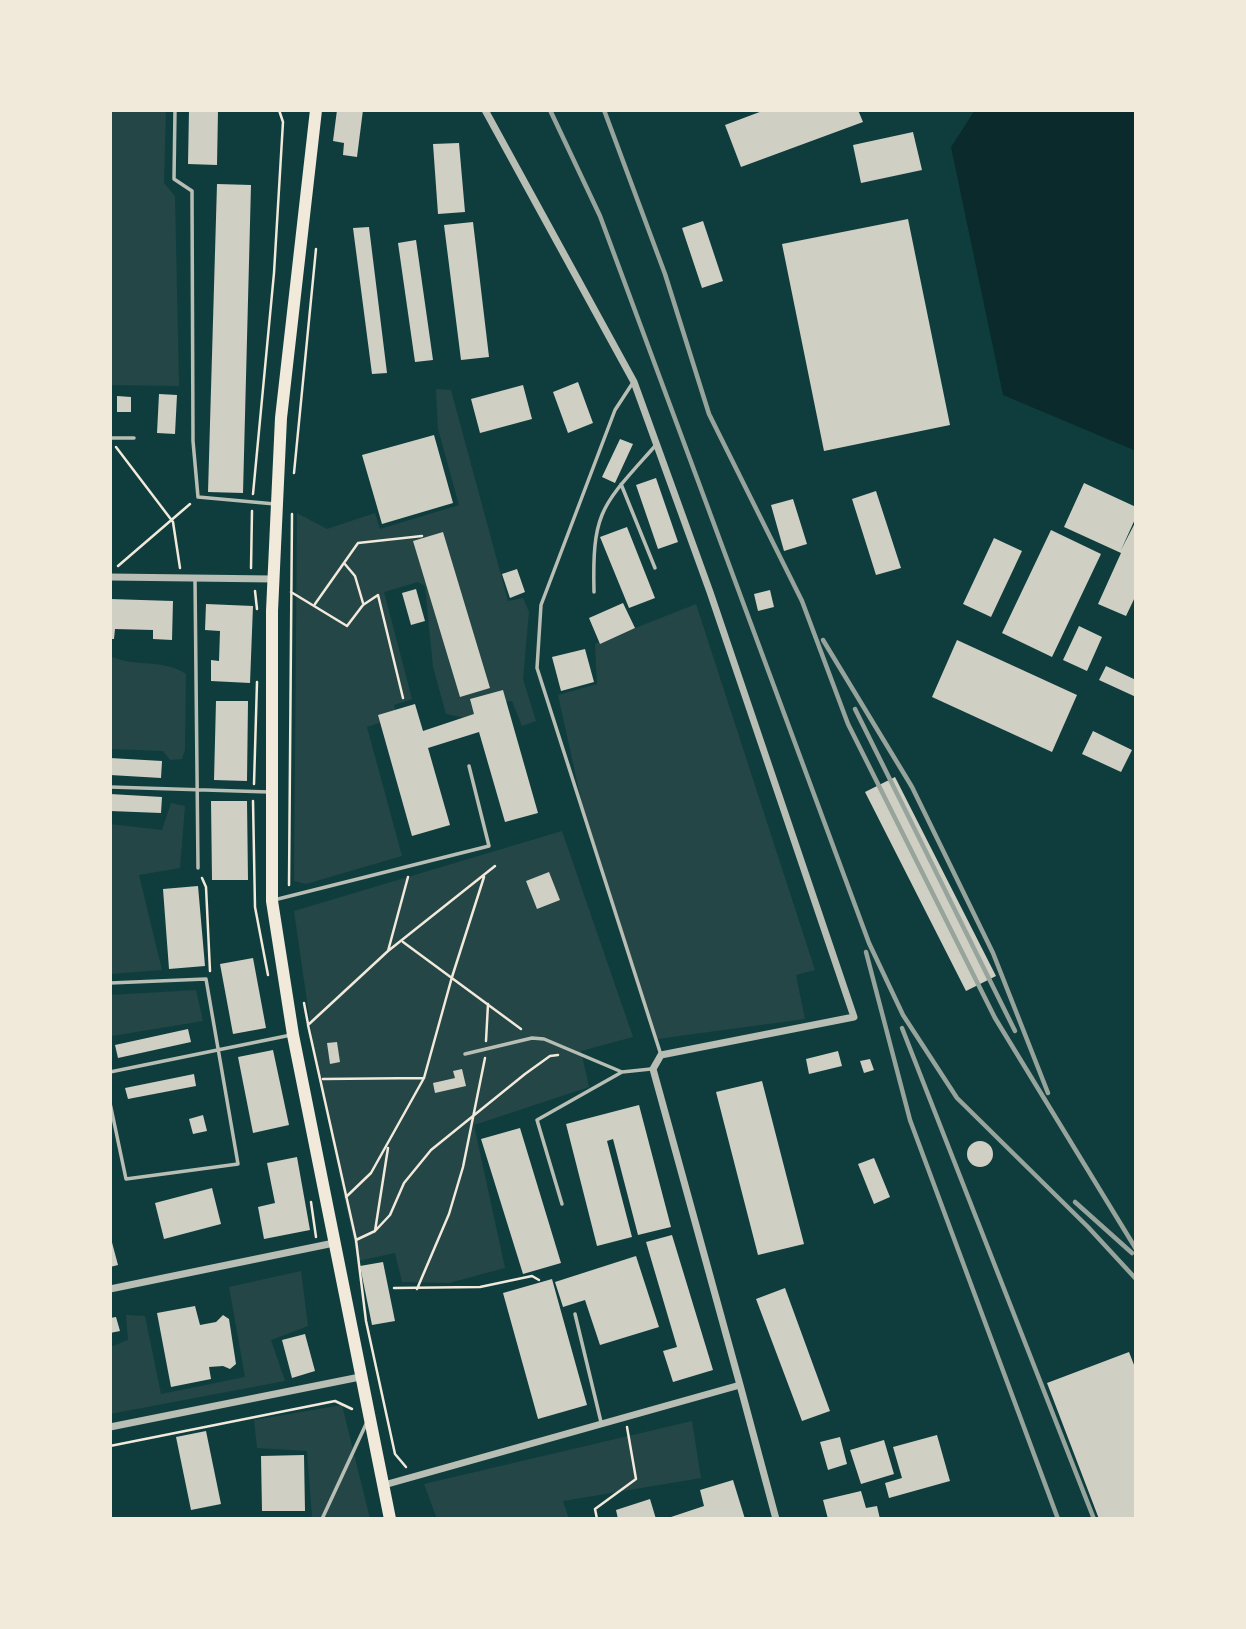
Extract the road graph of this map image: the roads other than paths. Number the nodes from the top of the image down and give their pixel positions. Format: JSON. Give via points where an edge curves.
{"nodes":[{"id":1,"x":175,"y":110,"type":"edge"},
{"id":2,"x":316,"y":110,"type":"edge"},
{"id":3,"x":485,"y":110,"type":"edge"},
{"id":4,"x":634,"y":383,"type":"junction"},
{"id":5,"x":110,"y":438,"type":"edge"},
{"id":6,"x":134,"y":439,"type":"dead end"},
{"id":7,"x":656,"y":444,"type":"junction"},
{"id":8,"x":621,"y":484,"type":"junction"},
{"id":9,"x":277,"y":504,"type":"junction"},
{"id":10,"x":655,"y":568,"type":"dead end"},
{"id":11,"x":110,"y":574,"type":"edge"},
{"id":12,"x":195,"y":579,"type":"junction"},
{"id":13,"x":274,"y":579,"type":"junction"},
{"id":14,"x":594,"y":592,"type":"dead end"},
{"id":15,"x":469,"y":766,"type":"dead end"},
{"id":16,"x":110,"y":787,"type":"edge"},
{"id":17,"x":197,"y":790,"type":"junction"},
{"id":18,"x":272,"y":792,"type":"junction"},
{"id":19,"x":198,"y":868,"type":"road end"},
{"id":20,"x":272,"y":901,"type":"junction"},
{"id":21,"x":110,"y":983,"type":"edge"},
{"id":22,"x":293,"y":1035,"type":"junction"},
{"id":23,"x":219,"y":1050,"type":"junction"},
{"id":24,"x":465,"y":1054,"type":"dead end"},
{"id":25,"x":660,"y":1055,"type":"junction"},
{"id":26,"x":653,"y":1069,"type":"junction"},
{"id":27,"x":110,"y":1072,"type":"edge"},
{"id":28,"x":622,"y":1072,"type":"junction"},
{"id":29,"x":110,"y":1103,"type":"edge"},
{"id":30,"x":562,"y":1204,"type":"dead end"},
{"id":31,"x":334,"y":1243,"type":"junction"},
{"id":32,"x":110,"y":1289,"type":"edge"},
{"id":33,"x":575,"y":1314,"type":"dead end"},
{"id":34,"x":360,"y":1377,"type":"junction"},
{"id":35,"x":740,"y":1385,"type":"junction"},
{"id":36,"x":369,"y":1417,"type":"junction"},
{"id":37,"x":601,"y":1424,"type":"junction"},
{"id":38,"x":110,"y":1427,"type":"edge"},
{"id":39,"x":384,"y":1485,"type":"junction"},
{"id":40,"x":322,"y":1519,"type":"edge"},
{"id":41,"x":390,"y":1519,"type":"edge"},
{"id":42,"x":776,"y":1519,"type":"edge"}],
"edges":[{"from":1,"to":9,"type":"lane","via":[[174,179],[192,191],[193,440],[198,497]]},
{"from":2,"to":9,"type":"main road","via":[[281,418]]},
{"from":3,"to":4,"type":"street"},
{"from":4,"to":7,"type":"street"},
{"from":4,"to":25,"type":"lane","via":[[615,410],[541,605],[537,668]]},
{"from":5,"to":6,"type":"lane"},
{"from":7,"to":8,"type":"lane"},
{"from":7,"to":25,"type":"street","via":[[854,1017]]},
{"from":8,"to":10,"type":"lane"},
{"from":8,"to":14,"type":"lane","via":[[599,516],[593,545]]},
{"from":9,"to":13,"type":"main road"},
{"from":11,"to":12,"type":"street"},
{"from":12,"to":13,"type":"street"},
{"from":12,"to":17,"type":"lane"},
{"from":13,"to":18,"type":"main road"},
{"from":15,"to":20,"type":"lane","via":[[489,846]]},
{"from":16,"to":17,"type":"lane"},
{"from":17,"to":18,"type":"lane"},
{"from":17,"to":19,"type":"lane"},
{"from":18,"to":20,"type":"main road"},
{"from":20,"to":22,"type":"main road"},
{"from":21,"to":23,"type":"lane","via":[[206,979]]},
{"from":22,"to":23,"type":"lane"},
{"from":22,"to":31,"type":"main road"},
{"from":23,"to":27,"type":"lane"},
{"from":23,"to":29,"type":"lane","via":[[238,1164],[126,1179]]},
{"from":24,"to":28,"type":"lane","via":[[533,1038]]},
{"from":25,"to":26,"type":"street"},
{"from":26,"to":28,"type":"lane"},
{"from":26,"to":35,"type":"street"},
{"from":28,"to":30,"type":"lane","via":[[537,1120]]},
{"from":31,"to":32,"type":"street"},
{"from":31,"to":34,"type":"main road"},
{"from":33,"to":37,"type":"lane"},
{"from":34,"to":36,"type":"main road"},
{"from":34,"to":38,"type":"street"},
{"from":35,"to":37,"type":"street"},
{"from":35,"to":42,"type":"street"},
{"from":36,"to":39,"type":"main road"},
{"from":36,"to":40,"type":"lane"},
{"from":37,"to":39,"type":"street"},
{"from":39,"to":41,"type":"main road"}]}
